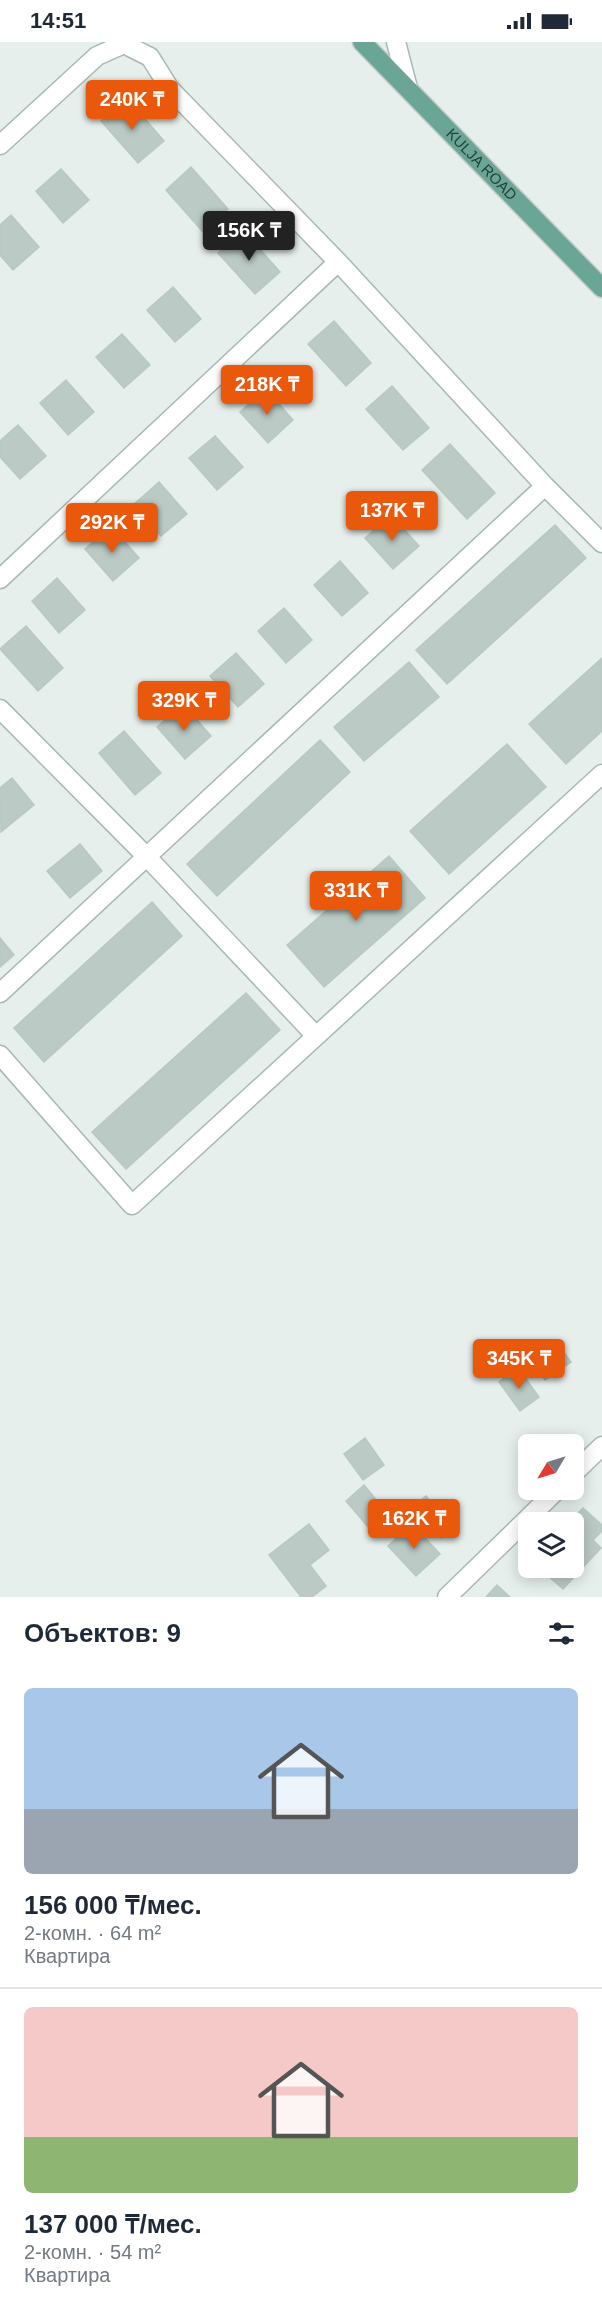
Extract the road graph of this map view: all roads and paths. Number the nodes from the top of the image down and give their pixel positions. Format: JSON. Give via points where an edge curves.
{"nodes":[{"id":1,"x":362,"y":42,"type":"edge"},
{"id":2,"x":396,"y":42,"type":"edge"},
{"id":3,"x":151,"y":50,"type":"edge"},
{"id":4,"x":408,"y":88,"type":"junction"},
{"id":5,"x":0,"y":145,"type":"edge"},
{"id":6,"x":338,"y":262,"type":"junction"},
{"id":7,"x":602,"y":288,"type":"edge"},
{"id":8,"x":545,"y":486,"type":"junction"},
{"id":9,"x":602,"y":543,"type":"edge"},
{"id":10,"x":0,"y":579,"type":"edge"},
{"id":11,"x":0,"y":709,"type":"edge"},
{"id":12,"x":602,"y":774,"type":"edge"},
{"id":13,"x":146,"y":856,"type":"junction"},
{"id":14,"x":0,"y":993,"type":"edge"},
{"id":15,"x":316,"y":1036,"type":"junction"},
{"id":16,"x":0,"y":1056,"type":"edge"},
{"id":17,"x":602,"y":1446,"type":"edge"},
{"id":18,"x":584,"y":1463,"type":"edge"},
{"id":19,"x":548,"y":1500,"type":"edge"},
{"id":20,"x":447,"y":1597,"type":"edge"}],
"edges":[{"from":1,"to":4,"type":"main road","name":"KULJA ROAD"},
{"from":2,"to":4,"type":"street"},
{"from":3,"to":5,"type":"street","via":[[124,44],[97,56]]},
{"from":3,"to":6,"type":"street","via":[[170,89]]},
{"from":4,"to":7,"type":"main road","name":"KULJA ROAD"},
{"from":6,"to":8,"type":"street"},
{"from":6,"to":10,"type":"street"},
{"from":8,"to":9,"type":"street"},
{"from":8,"to":13,"type":"street"},
{"from":11,"to":13,"type":"street"},
{"from":12,"to":15,"type":"street"},
{"from":13,"to":14,"type":"street"},
{"from":13,"to":15,"type":"street"},
{"from":15,"to":16,"type":"street","via":[[132,1205]]},
{"from":17,"to":18,"type":"street"},
{"from":19,"to":20,"type":"street"}]}
